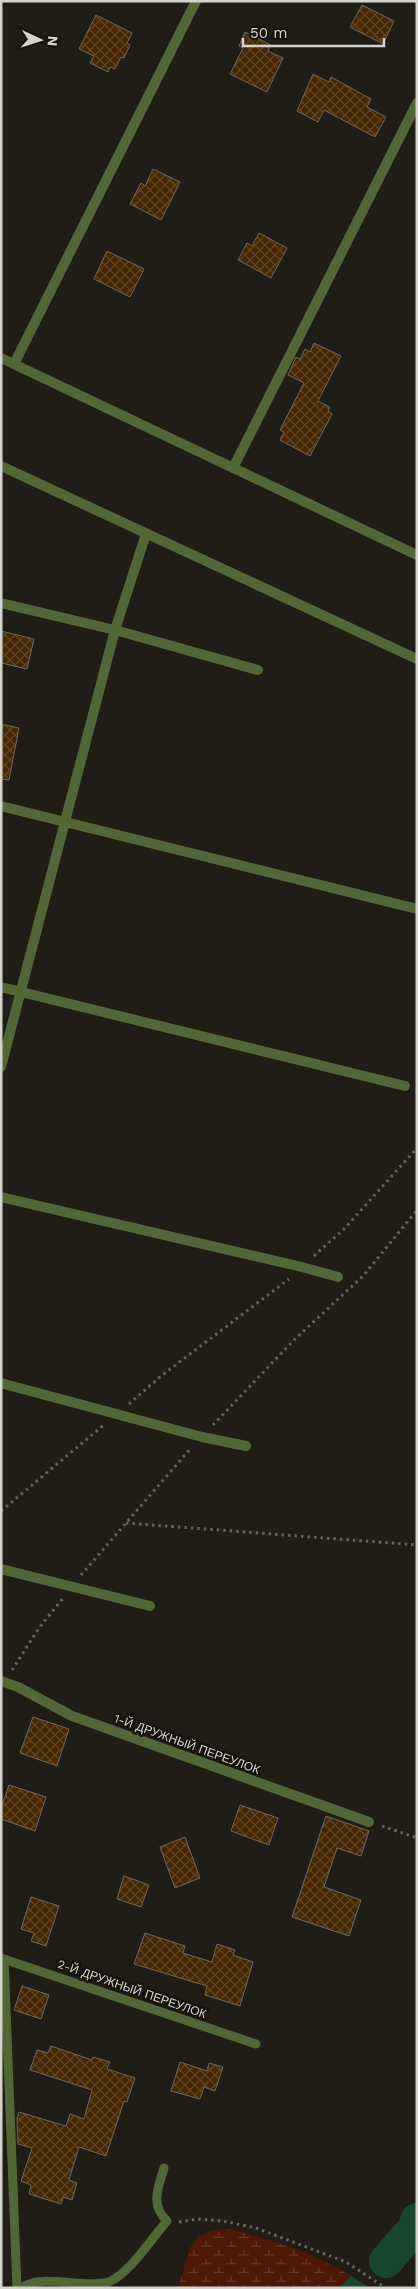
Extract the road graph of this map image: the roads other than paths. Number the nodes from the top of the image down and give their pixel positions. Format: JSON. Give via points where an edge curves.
{"nodes":[{"id":1,"x":196,"y":1,"type":"edge"},
{"id":2,"x":417,"y":103,"type":"edge"},
{"id":3,"x":1,"y":358,"type":"edge"},
{"id":4,"x":14,"y":364,"type":"junction"},
{"id":5,"x":1,"y":466,"type":"edge"},
{"id":6,"x":233,"y":468,"type":"junction"},
{"id":7,"x":146,"y":534,"type":"junction"},
{"id":8,"x":417,"y":555,"type":"edge"},
{"id":9,"x":1,"y":603,"type":"edge"},
{"id":10,"x":115,"y":630,"type":"junction"},
{"id":11,"x":417,"y":659,"type":"edge"},
{"id":12,"x":258,"y":670,"type":"dead end"},
{"id":13,"x":1,"y":806,"type":"edge"},
{"id":14,"x":65,"y":822,"type":"junction"},
{"id":15,"x":417,"y":909,"type":"edge"},
{"id":16,"x":1,"y":987,"type":"edge"},
{"id":17,"x":21,"y":992,"type":"junction"},
{"id":18,"x":1,"y":1066,"type":"edge"},
{"id":19,"x":405,"y":1086,"type":"dead end"},
{"id":20,"x":1,"y":1197,"type":"edge"},
{"id":21,"x":338,"y":1277,"type":"dead end"},
{"id":22,"x":1,"y":1383,"type":"edge"},
{"id":23,"x":246,"y":1446,"type":"dead end"},
{"id":24,"x":1,"y":1569,"type":"edge"},
{"id":25,"x":150,"y":1606,"type":"dead end"},
{"id":26,"x":1,"y":1682,"type":"edge"},
{"id":27,"x":369,"y":1822,"type":"road end"},
{"id":28,"x":3,"y":1959,"type":"edge"},
{"id":29,"x":256,"y":2044,"type":"dead end"},
{"id":30,"x":164,"y":2168,"type":"dead end"},
{"id":31,"x":17,"y":2288,"type":"edge"},
{"id":32,"x":22,"y":2288,"type":"edge"}],
"edges":[{"from":1,"to":4,"type":"street"},
{"from":2,"to":6,"type":"street"},
{"from":3,"to":4,"type":"street"},
{"from":4,"to":6,"type":"street"},
{"from":5,"to":7,"type":"street"},
{"from":6,"to":8,"type":"street"},
{"from":7,"to":10,"type":"street"},
{"from":7,"to":11,"type":"street"},
{"from":9,"to":10,"type":"street"},
{"from":10,"to":12,"type":"street"},
{"from":10,"to":14,"type":"street"},
{"from":13,"to":14,"type":"street"},
{"from":14,"to":15,"type":"street"},
{"from":14,"to":17,"type":"street"},
{"from":16,"to":17,"type":"street"},
{"from":17,"to":18,"type":"street"},
{"from":17,"to":19,"type":"street"},
{"from":20,"to":21,"type":"street"},
{"from":22,"to":23,"type":"street"},
{"from":24,"to":25,"type":"street"},
{"from":26,"to":27,"type":"street","name":"1-Й ДРУЖНЫЙ ПЕРЕУЛОК","via":[[18,1687],[72,1716]]},
{"from":28,"to":29,"type":"lane","name":"2-Й ДРУЖНЫЙ ПЕРЕУЛОК"},
{"from":28,"to":31,"type":"lane"},
{"from":30,"to":32,"type":"lane","via":[[156,2204],[160,2215],[167,2221],[141,2253],[109,2282],[94,2286],[37,2283]]}]}
